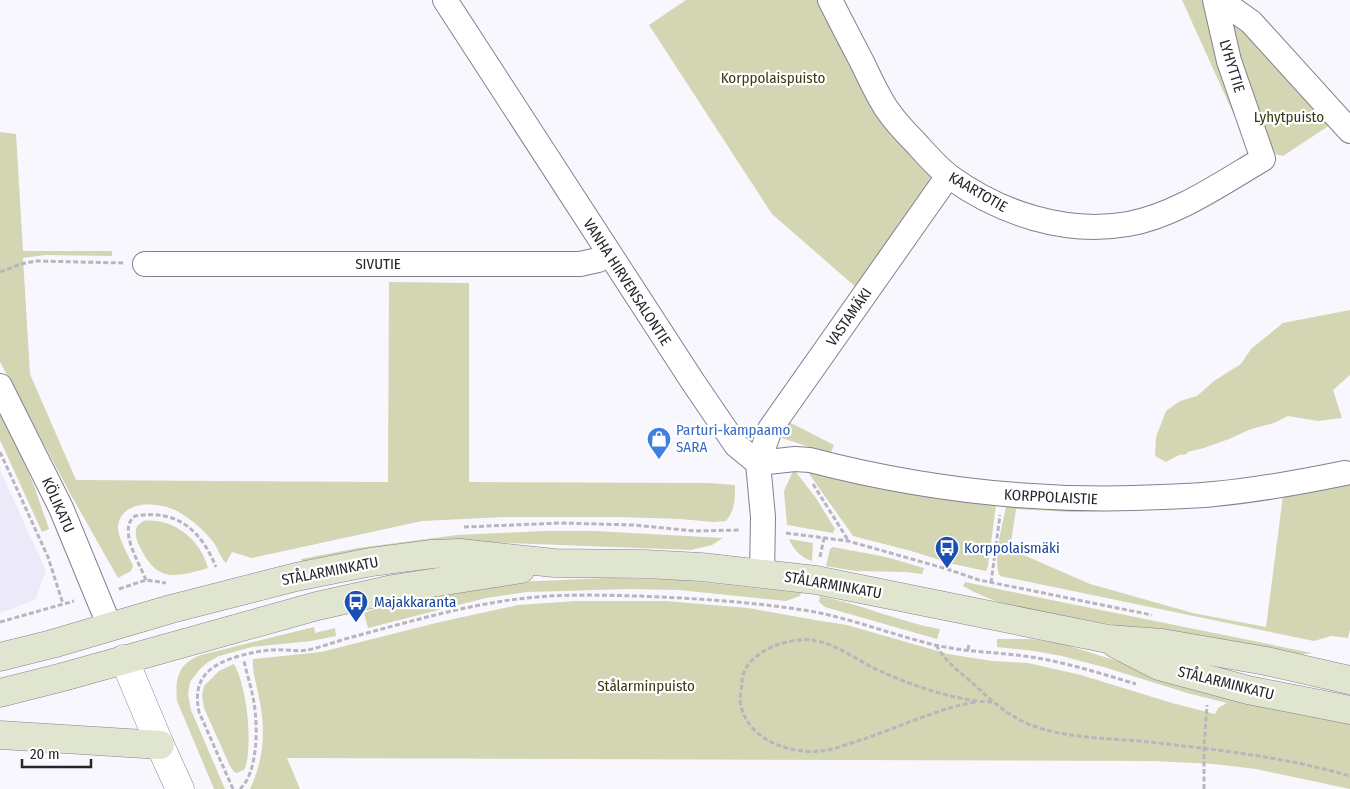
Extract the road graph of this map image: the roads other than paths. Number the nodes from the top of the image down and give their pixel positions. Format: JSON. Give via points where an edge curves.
{"nodes":[{"id":1,"x":444,"y":0,"type":"edge"},
{"id":2,"x":830,"y":0,"type":"edge"},
{"id":3,"x":1215,"y":0,"type":"edge"},
{"id":4,"x":1220,"y":0,"type":"edge"},
{"id":5,"x":1350,"y":131,"type":"edge"},
{"id":6,"x":1263,"y":159,"type":"joint"},
{"id":7,"x":948,"y":176,"type":"junction"},
{"id":8,"x":609,"y":255,"type":"junction"},
{"id":9,"x":145,"y":264,"type":"road end"},
{"id":10,"x":0,"y":386,"type":"edge"},
{"id":11,"x":758,"y":463,"type":"junction"},
{"id":12,"x":1345,"y":473,"type":"dead end"},
{"id":13,"x":554,"y":563,"type":"junction"},
{"id":14,"x":762,"y":574,"type":"junction"},
{"id":15,"x":110,"y":627,"type":"junction"},
{"id":16,"x":1108,"y":640,"type":"junction"},
{"id":17,"x":0,"y":657,"type":"edge"},
{"id":18,"x":124,"y":659,"type":"junction"},
{"id":19,"x":1350,"y":680,"type":"edge"},
{"id":20,"x":0,"y":693,"type":"edge"},
{"id":21,"x":1350,"y":710,"type":"edge"},
{"id":22,"x":0,"y":735,"type":"edge"},
{"id":23,"x":160,"y":745,"type":"junction"},
{"id":24,"x":180,"y":789,"type":"edge"}],
"edges":[{"from":1,"to":8,"type":"street","name":"VANHA HIRVENSALONTIE"},
{"from":2,"to":7,"type":"street","name":"KAARTOTIE","via":[[886,109]]},
{"from":3,"to":6,"type":"street","name":"LYHYTTIE","via":[[1229,61]]},
{"from":4,"to":5,"type":"street","via":[[1251,22]]},
{"from":6,"to":7,"type":"street","name":"KAARTOTIE","via":[[1167,212],[1128,224],[1102,226],[1066,224],[1020,214],[999,206]]},
{"from":7,"to":11,"type":"street","name":"VASTAMÄKI","via":[[770,429]]},
{"from":8,"to":9,"type":"street","name":"SIVUTIE","via":[[580,264]]},
{"from":8,"to":11,"type":"street","name":"VANHA HIRVENSALONTIE","via":[[736,445]]},
{"from":10,"to":15,"type":"street","name":"KÖLIKATU","via":[[61,508]]},
{"from":11,"to":12,"type":"street","name":"KORPPOLAISTIE","via":[[810,460],[1002,495],[1108,500],[1212,495]]},
{"from":11,"to":14,"type":"street","via":[[763,517]]},
{"from":13,"to":14,"type":"main road","name":"STÅLARMINKATU","via":[[701,567]]},
{"from":13,"to":15,"type":"main road","name":"STÅLARMINKATU","via":[[460,553],[371,562],[286,579]]},
{"from":13,"to":18,"type":"main road","name":"STÅLARMINKATU","via":[[360,596]]},
{"from":14,"to":16,"type":"main road","name":"STÅLARMINKATU","via":[[816,580]]},
{"from":15,"to":17,"type":"main road","name":"STÅLARMINKATU"},
{"from":15,"to":18,"type":"main road"},
{"from":16,"to":19,"type":"main road","name":"STÅLARMINKATU","via":[[1162,642]]},
{"from":16,"to":21,"type":"main road","name":"STÅLARMINKATU","via":[[1159,666],[1248,690]]},
{"from":18,"to":20,"type":"main road","name":"STÅLARMINKATU"},
{"from":18,"to":23,"type":"street"},
{"from":22,"to":23,"type":"main road"},
{"from":23,"to":24,"type":"street"}]}
